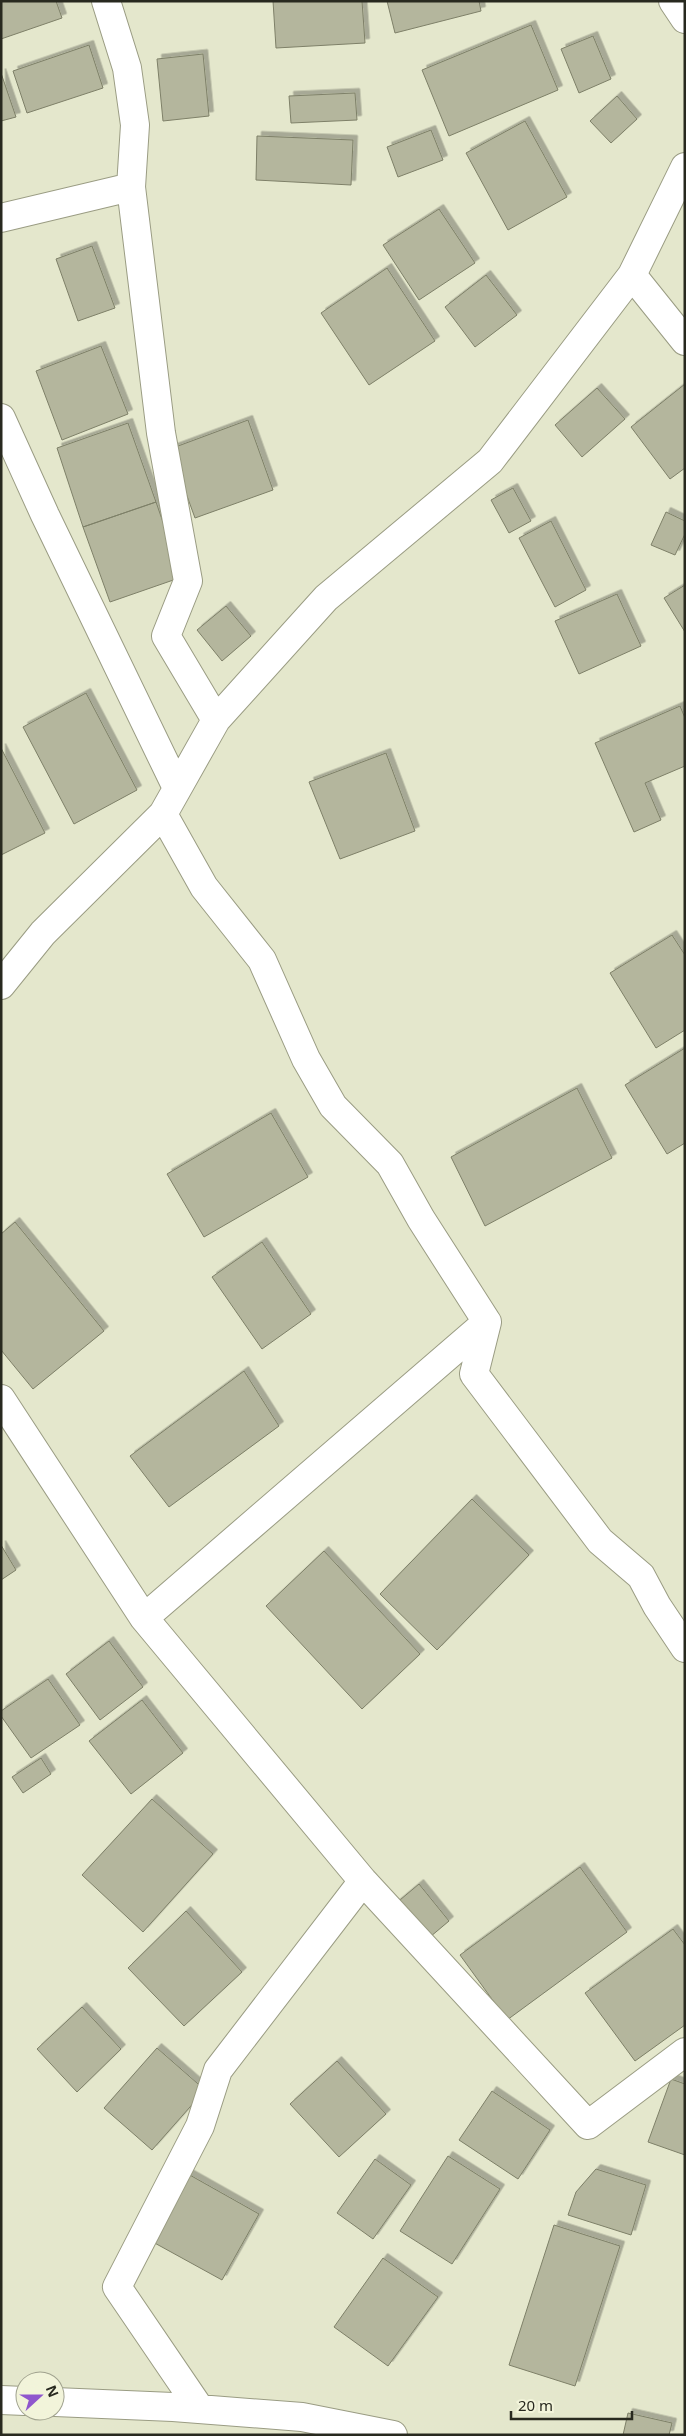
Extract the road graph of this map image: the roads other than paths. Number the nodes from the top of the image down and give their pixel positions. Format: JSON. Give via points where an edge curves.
{"nodes":[{"id":1,"x":106,"y":1,"type":"edge"},
{"id":2,"x":673,"y":1,"type":"edge"},
{"id":3,"x":685,"y":19,"type":"edge"},
{"id":4,"x":685,"y":167,"type":"edge"},
{"id":5,"x":131,"y":187,"type":"junction"},
{"id":6,"x":1,"y":218,"type":"edge"},
{"id":7,"x":632,"y":275,"type":"junction"},
{"id":8,"x":685,"y":341,"type":"edge"},
{"id":9,"x":1,"y":418,"type":"edge"},
{"id":10,"x":216,"y":720,"type":"junction"},
{"id":11,"x":177,"y":788,"type":"junction"},
{"id":12,"x":163,"y":814,"type":"junction"},
{"id":13,"x":1,"y":986,"type":"edge"},
{"id":14,"x":487,"y":1322,"type":"junction"},
{"id":15,"x":1,"y":1399,"type":"edge"},
{"id":16,"x":144,"y":1618,"type":"junction"},
{"id":17,"x":685,"y":1648,"type":"edge"},
{"id":18,"x":363,"y":1882,"type":"junction"},
{"id":19,"x":685,"y":2052,"type":"edge"},
{"id":20,"x":1,"y":2400,"type":"edge"},
{"id":21,"x":15,"y":2401,"type":"edge"},
{"id":22,"x":65,"y":2402,"type":"edge"},
{"id":23,"x":200,"y":2409,"type":"junction"},
{"id":24,"x":392,"y":2435,"type":"edge"}],
"edges":[{"from":1,"to":5,"type":"street","via":[[127,68],[135,125]]},
{"from":2,"to":3,"type":"street"},
{"from":4,"to":7,"type":"street"},
{"from":5,"to":6,"type":"street"},
{"from":5,"to":10,"type":"street","via":[[160,433],[188,580],[166,636]]},
{"from":7,"to":8,"type":"street"},
{"from":7,"to":10,"type":"street","via":[[490,461],[326,598]]},
{"from":9,"to":11,"type":"street"},
{"from":10,"to":11,"type":"street"},
{"from":11,"to":12,"type":"street"},
{"from":12,"to":13,"type":"street","via":[[43,933]]},
{"from":12,"to":14,"type":"street","via":[[204,886],[262,960],[306,1059],[333,1106],[390,1164]]},
{"from":14,"to":16,"type":"street"},
{"from":14,"to":17,"type":"street","via":[[474,1374],[600,1541],[641,1576]]},
{"from":15,"to":16,"type":"street"},
{"from":16,"to":18,"type":"street"},
{"from":18,"to":19,"type":"street","via":[[588,2125]]},
{"from":18,"to":23,"type":"street","via":[[218,2070],[200,2126],[117,2287]]},
{"from":20,"to":21,"type":"street"},
{"from":22,"to":23,"type":"street"},
{"from":23,"to":24,"type":"street","via":[[302,2417]]}]}
